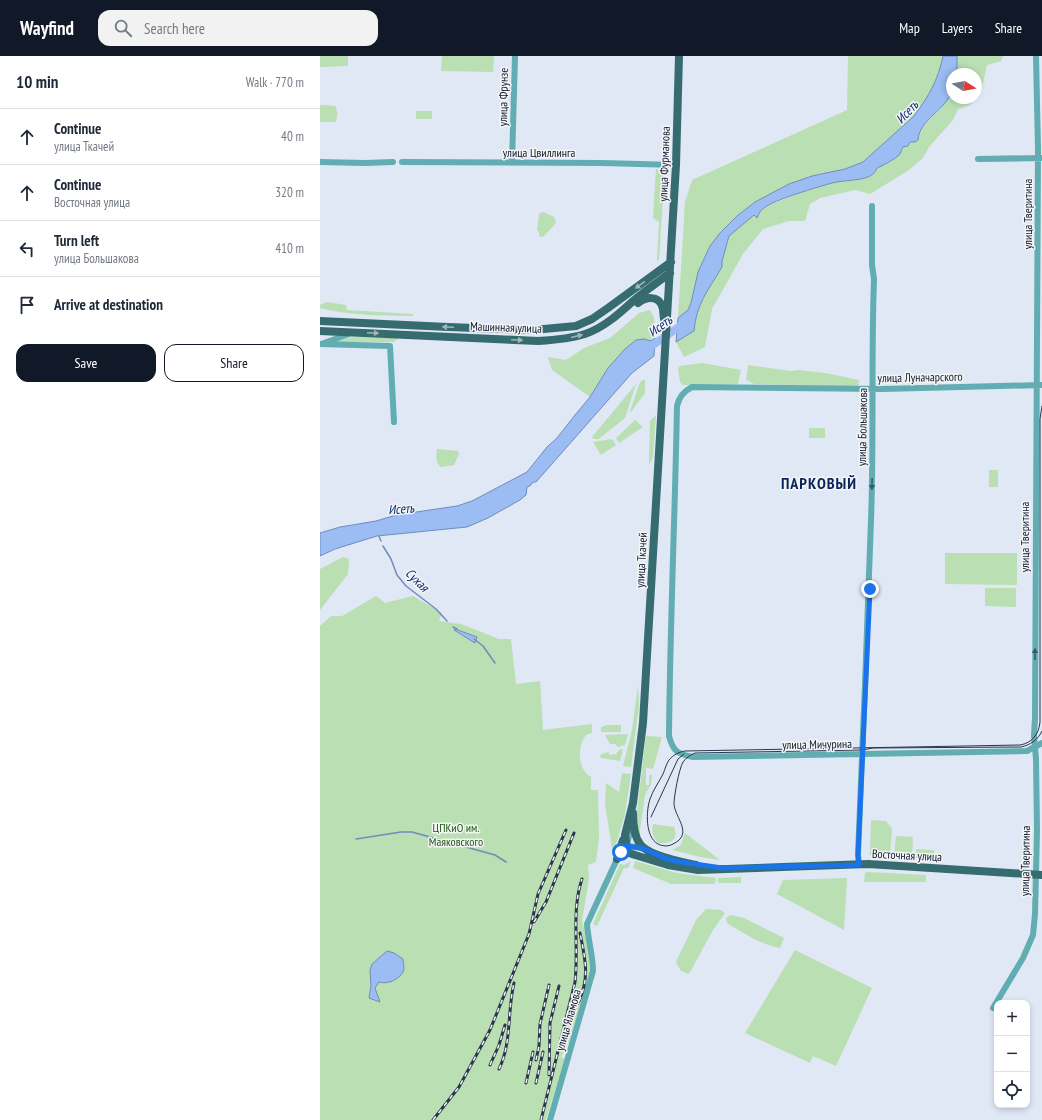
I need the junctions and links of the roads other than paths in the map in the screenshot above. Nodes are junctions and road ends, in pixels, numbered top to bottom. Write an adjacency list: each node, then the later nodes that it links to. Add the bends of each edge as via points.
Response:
1 (515, 56): 9 (street, улица Фрунзе)
2 (679, 56): 10 (main road, улица Фурманова)
3 (1036, 56): 4 (street, улица Тверитина)
4 (1040, 158): 5 (street); 13 (street, улица Тверитина)
5 (978, 159)
6 (320, 162): 7 (street)
7 (393, 162)
8 (402, 162): 9 (street, улица Цвиллинга)
9 (512, 163): 10 (street, улица Цвиллинга)
10 (676, 165): 12 (main road, улица Фурманова)
11 (872, 206): 22 (street, улица Большакова)
12 (671, 262): 14 (main road, улица Фурманова); 17 (main road, Машинная улица, one-way to 17, via 592,319 576,326 527,330)
13 (1040, 270): 21 (street, улица Тверитина)
14 (670, 273): 15 (main road); 16 (main road, Машинная улица)
15 (666, 309): 16 (main road, via 659,301 650,298); 30 (main road, улица Ткачей, via 667,332 643,723)
16 (625, 310): 19 (main road, Машинная улица, one-way to 16, via 562,340 586,334)
17 (320, 321)
18 (320, 331): 19 (main road, Машинная улица)
19 (353, 332): 20 (street)
20 (320, 344): 23 (street, via 390,346)
21 (1040, 385): 22 (street, улица Луначарского); 24 (street, улица Тверитина)
22 (874, 388): 27 (street, улица Луначарского, via 692,387 681,396 677,406 671,627 669,736); 29 (street, улица Большакова, one-way to 29, via 870,583)
23 (394, 422)
24 (1035, 619): 25 (street); 28 (street, улица Тверитина, one-way to 24, via 1034,736)
25 (1042, 619)
26 (1042, 743): 28 (street)
27 (672, 748): 29 (street, улица Мичурина, via 680,754 693,757)
28 (1039, 749): 29 (street, улица Мичурина); 39 (street, улица Тверитина)
29 (862, 754): 37 (street, улица Большакова)
30 (633, 803): 31 (main road); 32 (main road, улица Ткачей)
31 (633, 821): 33 (street); 34 (main road, via 640,844)
32 (625, 835): 33 (main road, улица Ткачей); 36 (main road)
33 (626, 846): 34 (street); 35 (main road, Восточная улица, via 630,853); 36 (street)
34 (647, 850): 38 (main road, Восточная улица, via 667,859)
35 (635, 855): 36 (main road, via 623,855); 38 (main road, Восточная улица, via 682,868)
36 (617, 859): 41 (street, улица Яламова, via 587,924 593,971)
37 (859, 865): 38 (main road, Восточная улица); 39 (main road, Восточная улица)
38 (722, 868)
39 (1039, 875): 40 (street, улица Тверитина, via 1032,935 1023,958)
40 (993, 1008)
41 (550, 1120)

